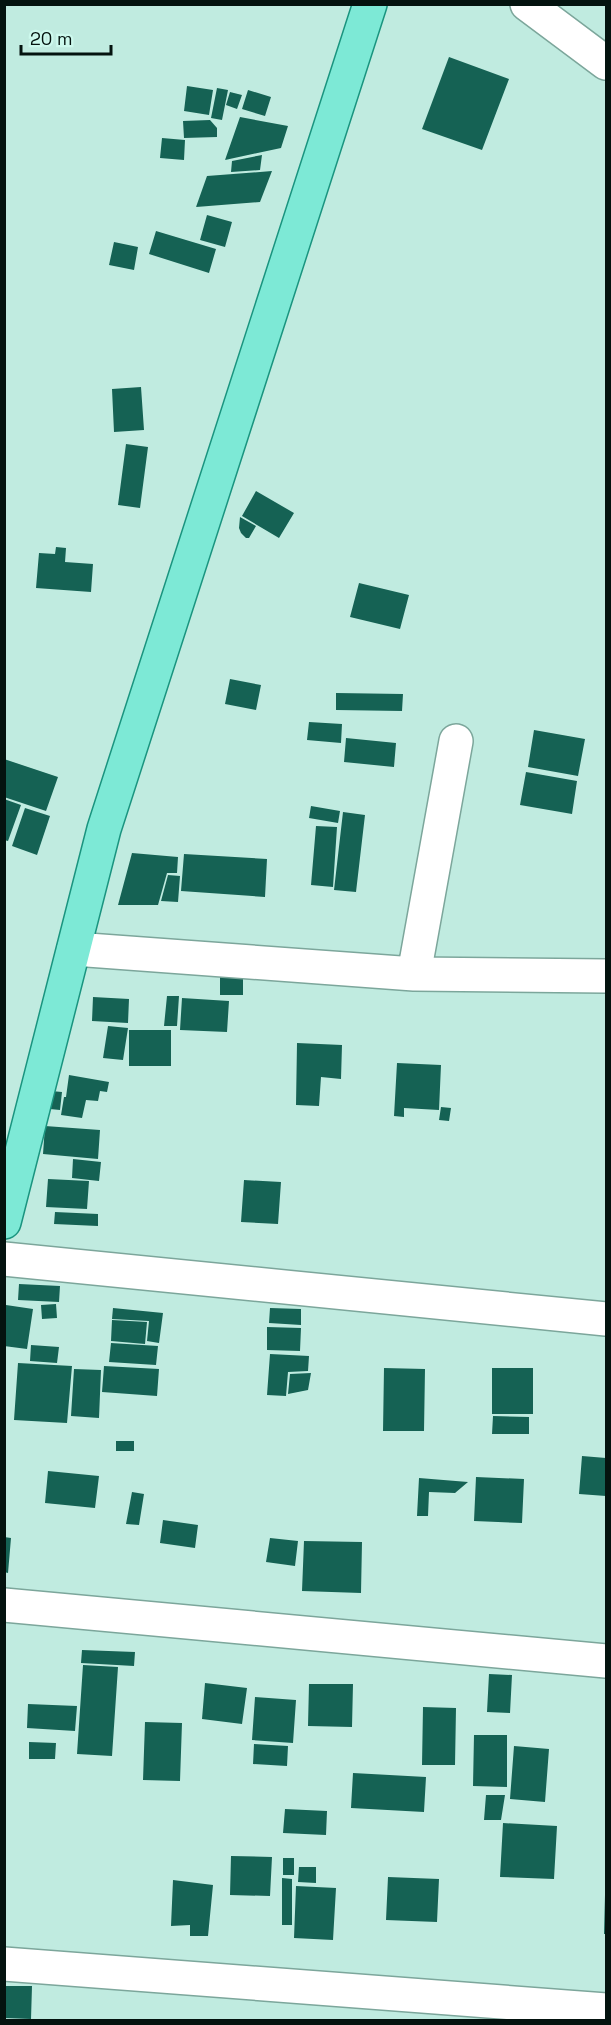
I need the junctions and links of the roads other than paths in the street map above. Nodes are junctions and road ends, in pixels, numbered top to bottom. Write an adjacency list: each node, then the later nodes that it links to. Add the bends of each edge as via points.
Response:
1 (370, 4): 5 (main road, via 104,829)
2 (527, 4): 3 (street)
3 (606, 63)
4 (456, 741): 6 (street)
5 (74, 949): 6 (street); 8 (main road)
6 (414, 974): 7 (street)
7 (606, 976)
8 (4, 1222)
9 (4, 1259): 10 (street)
10 (606, 1319)
11 (4, 1605): 12 (street)
12 (606, 1661)
13 (4, 1964): 14 (street)
14 (606, 2010)

